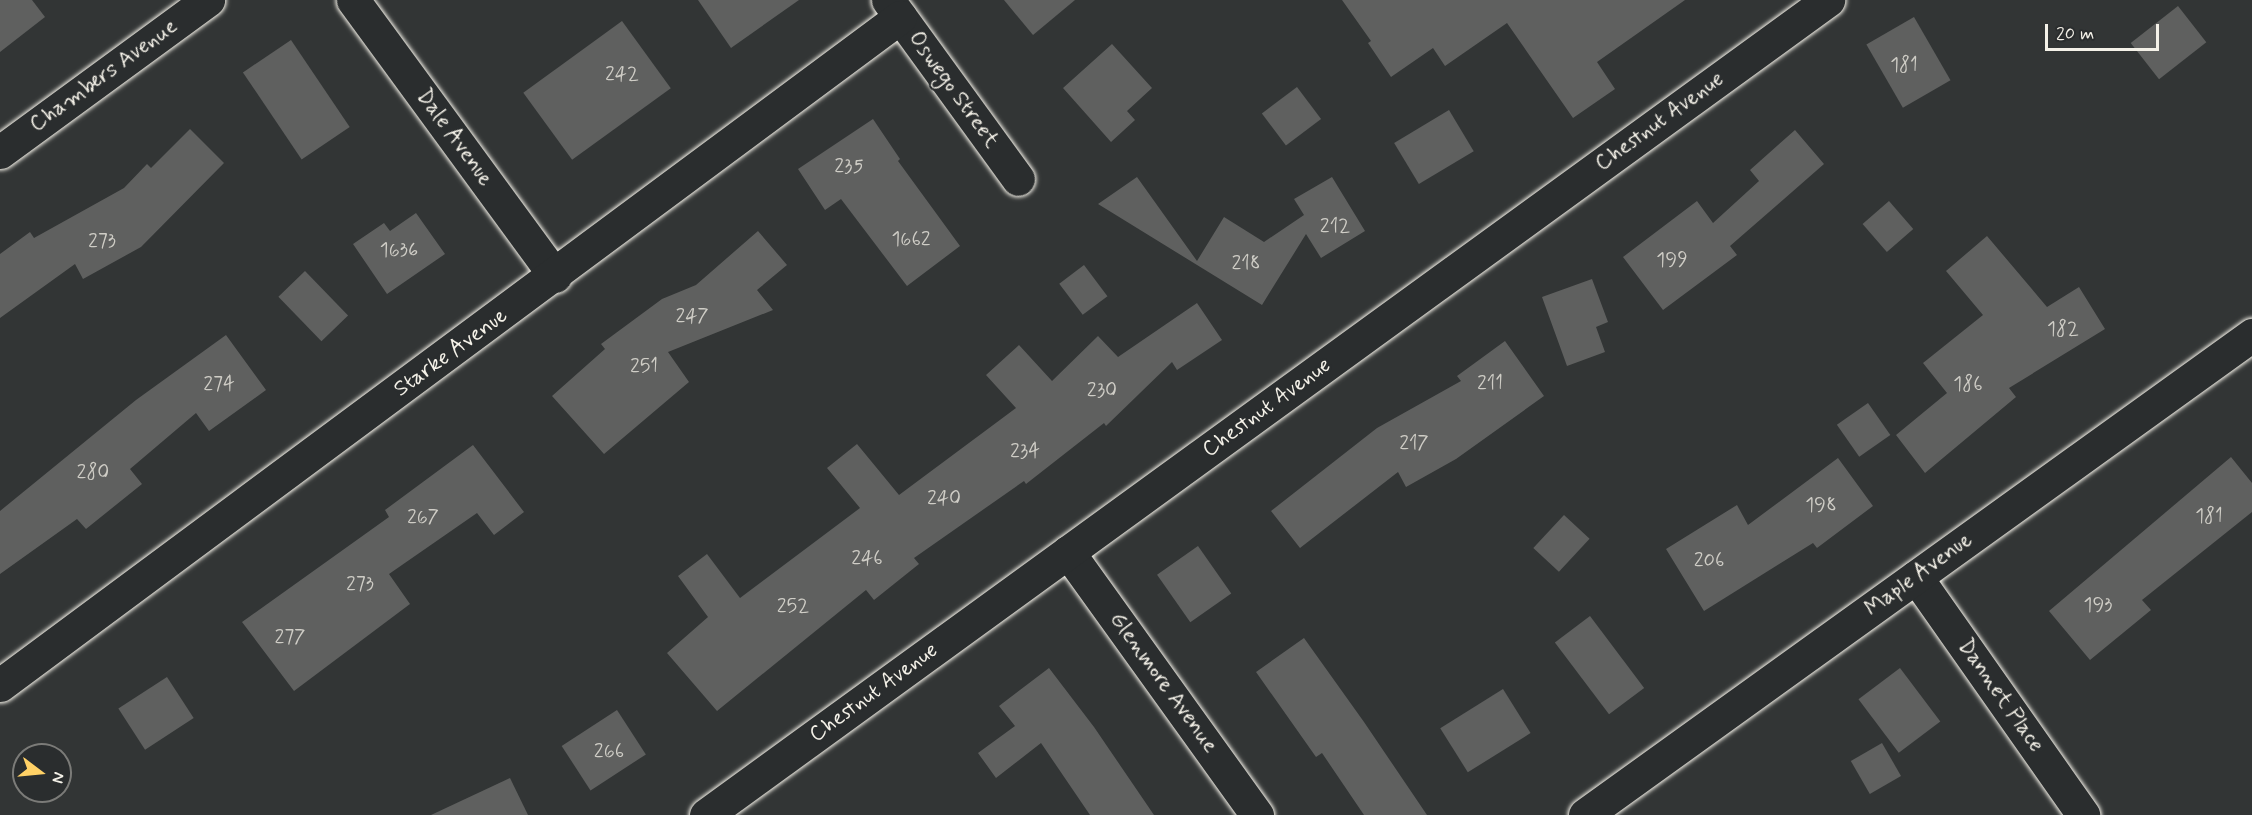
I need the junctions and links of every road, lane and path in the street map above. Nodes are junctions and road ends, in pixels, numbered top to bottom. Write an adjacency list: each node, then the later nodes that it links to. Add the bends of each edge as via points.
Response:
1 (208, 0): 5 (street, Chambers Avenue)
2 (353, 0): 7 (street, Dale Avenue)
3 (1828, 0): 9 (street, Chestnut Avenue)
4 (894, 9): 6 (street, Oswego Street); 7 (street, Starke Avenue)
5 (0, 152)
6 (1017, 179)
7 (555, 276): 11 (street, Starke Avenue)
8 (2252, 335): 10 (street, Maple Avenue)
9 (1068, 552): 12 (street, Chestnut Avenue); 13 (street, Glenmore Avenue)
10 (1916, 577): 14 (street, Maple Avenue); 15 (street, Dannet Place)
11 (0, 685)
12 (706, 815)
13 (1257, 815)
14 (1585, 815)
15 (2083, 815)

